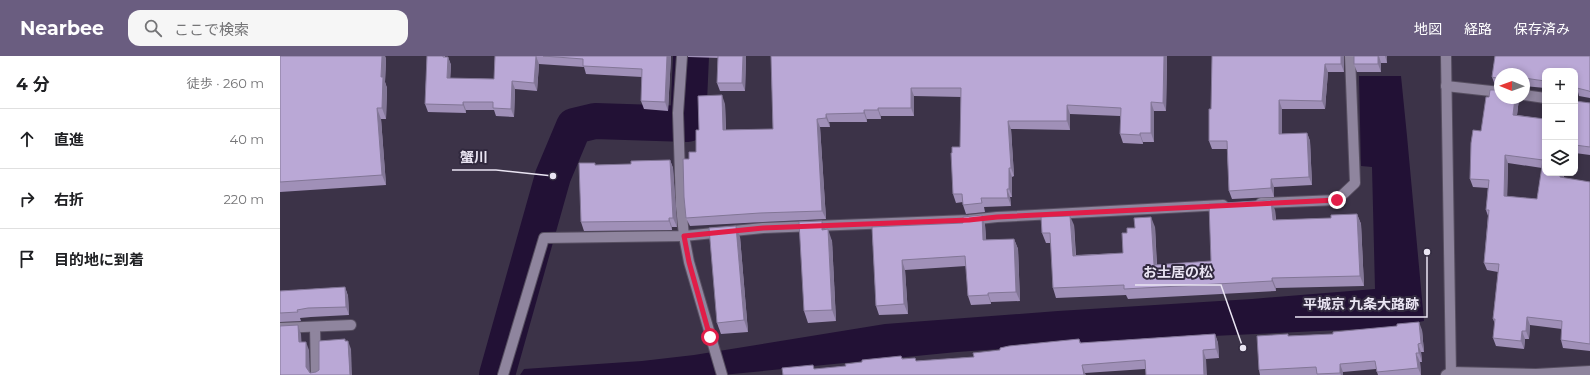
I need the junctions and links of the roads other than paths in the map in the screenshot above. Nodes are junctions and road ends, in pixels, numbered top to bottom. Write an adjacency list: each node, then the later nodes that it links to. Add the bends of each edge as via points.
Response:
1 (682, 56): 10 (street, via 678,113)
2 (1350, 56): 8 (street, via 1355,183 1337,200)
3 (1446, 56): 4 (street)
4 (1446, 86): 5 (street); 15 (street)
5 (1494, 91)
6 (1530, 96): 7 (street)
7 (1542, 98)
8 (1250, 204)
9 (1234, 205): 10 (street, via 969,220 763,228)
10 (684, 236): 17 (street, via 544,238); 18 (street, via 689,262)
11 (351, 325): 12 (street)
12 (315, 327): 13 (street); 16 (street)
13 (280, 328)
14 (1590, 371): 15 (street)
15 (1449, 374)
16 (316, 375)
17 (503, 375)
18 (722, 375)

